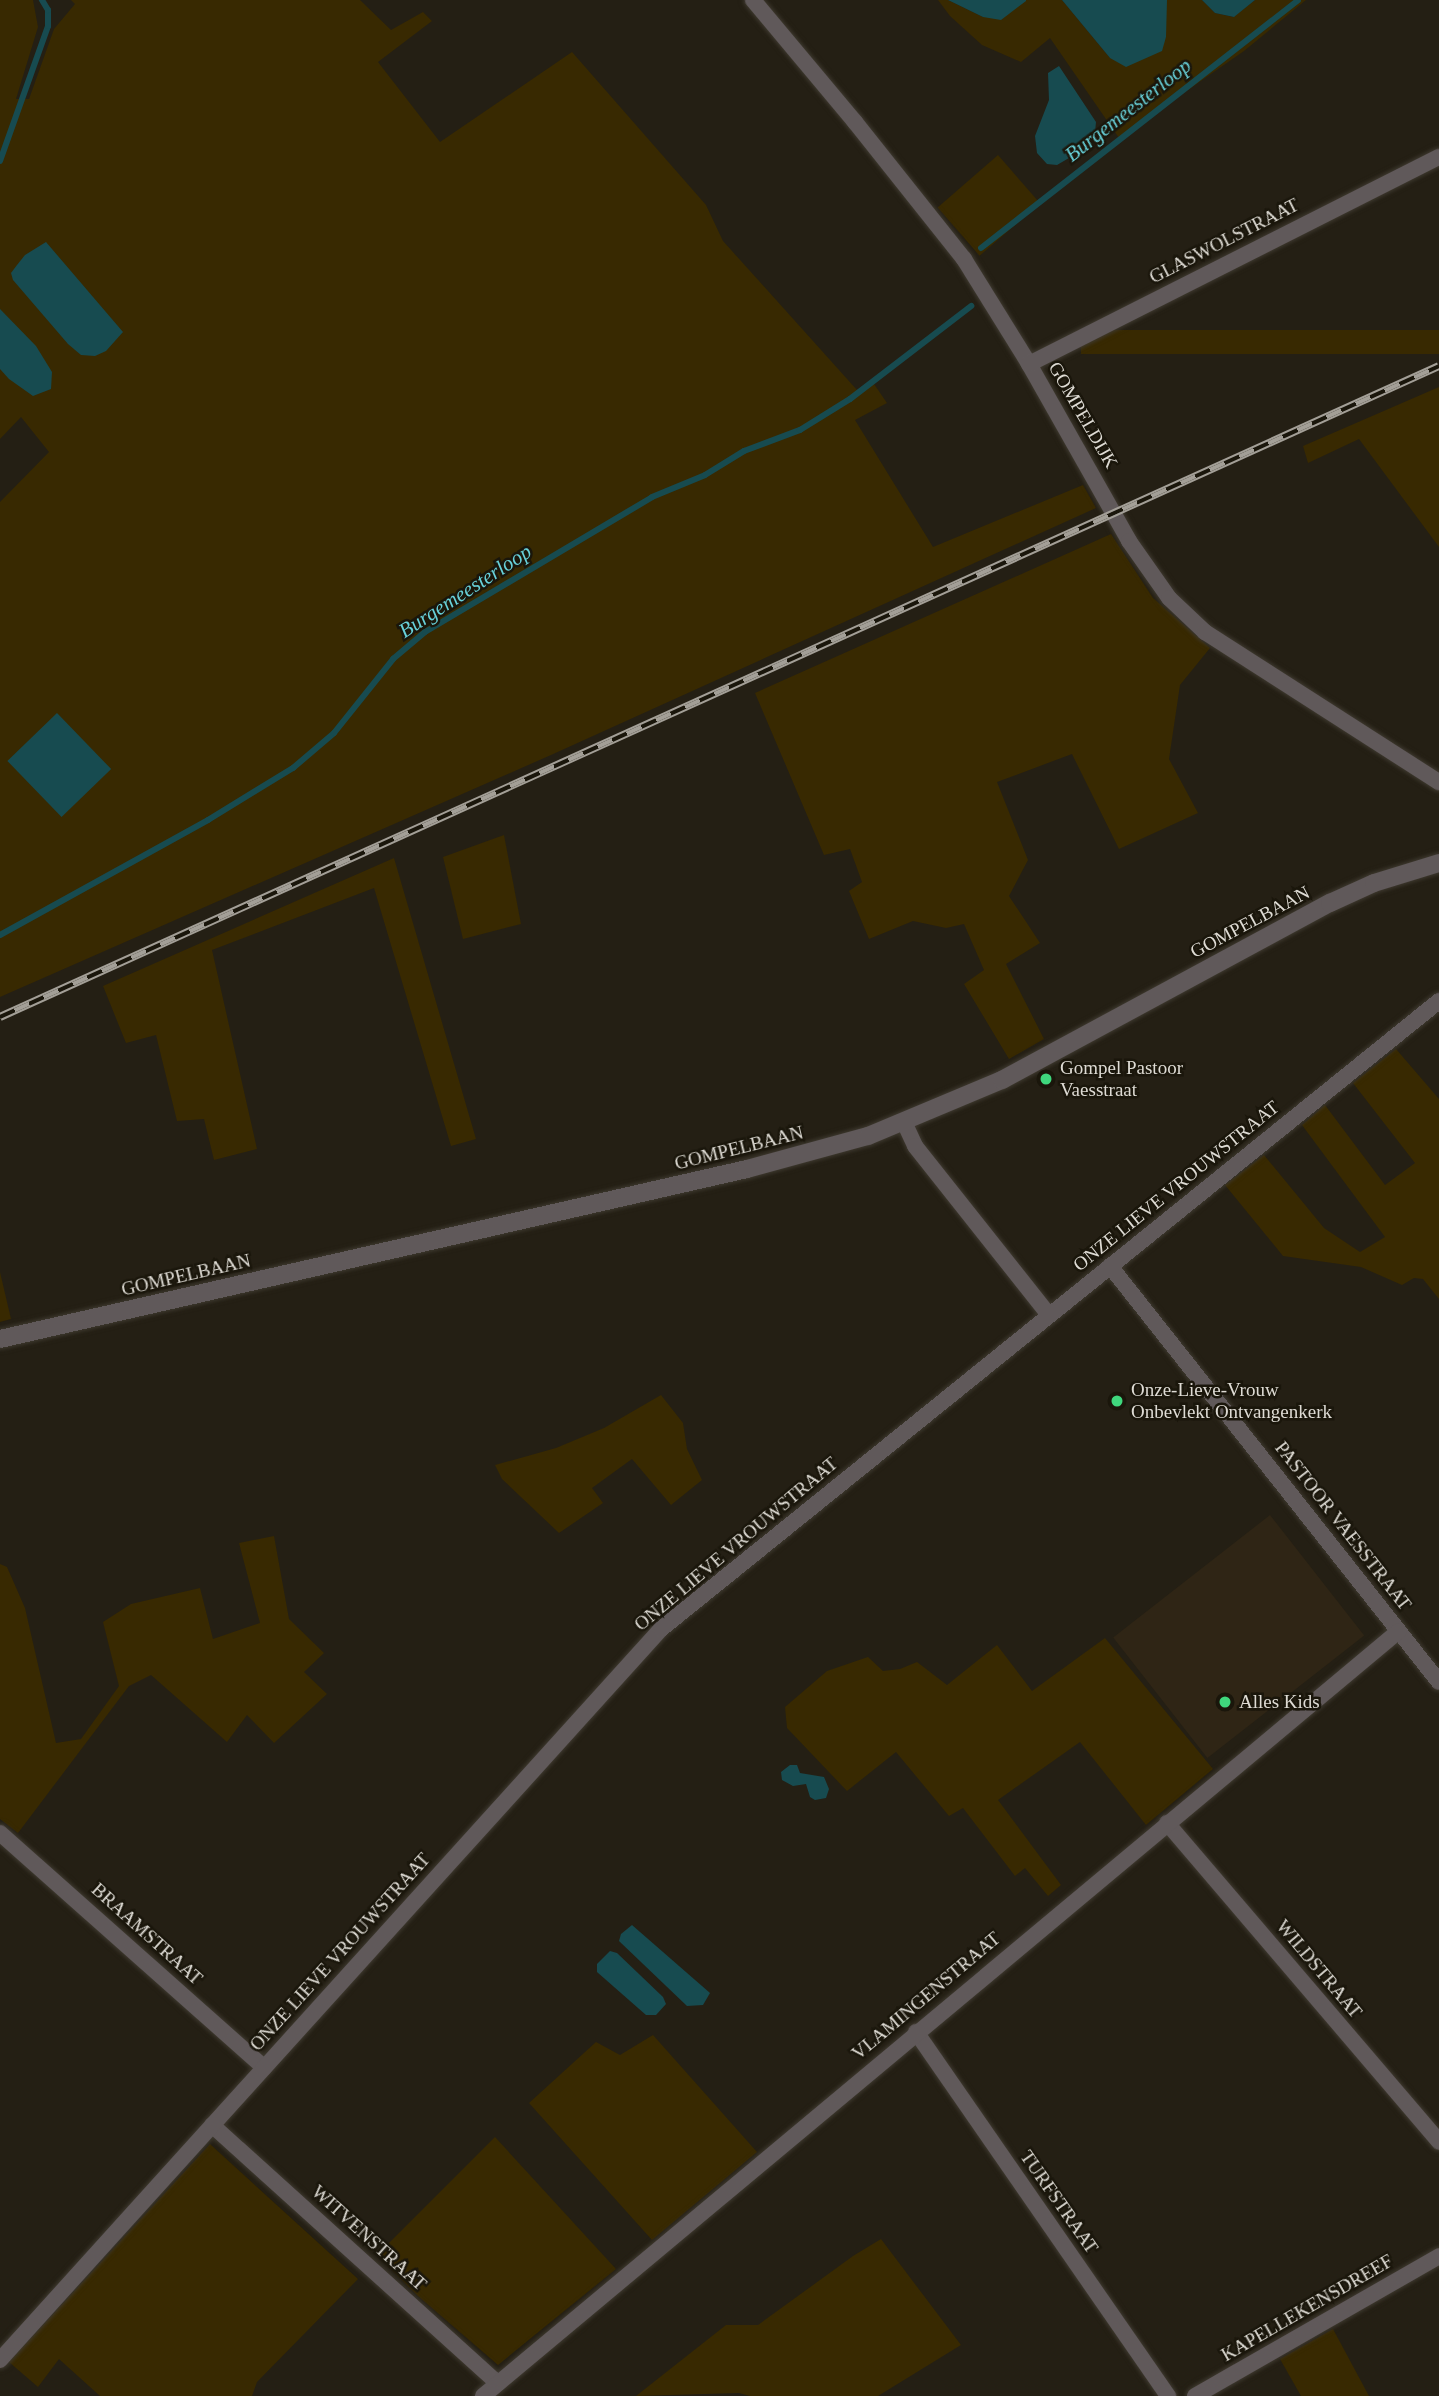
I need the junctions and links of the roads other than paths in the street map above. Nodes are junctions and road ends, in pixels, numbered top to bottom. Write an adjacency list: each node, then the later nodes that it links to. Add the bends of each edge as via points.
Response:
1 (752, 0): 3 (street, GOMPELDIJK, via 964,259)
2 (1439, 157): 3 (street, GLASWOLSTRAAT)
3 (1028, 363): 4 (street, GOMPELDIJK, via 1129,541 1169,598 1205,632)
4 (1439, 782)
5 (1439, 863): 7 (street, GOMPELBAAN, via 1374,883 1330,903 1002,1080)
6 (1439, 1001): 8 (street, ONZE LIEVE VROUWSTRAAT)
7 (904, 1122): 9 (street, via 915,1146); 10 (street, GOMPELBAAN, via 747,1169)
8 (1110, 1266): 9 (street, ONZE LIEVE VROUWSTRAAT); 11 (street, PASTOOR VAESSTRAAT)
9 (1049, 1315): 16 (street, ONZE LIEVE VROUWSTRAAT, via 661,1629)
10 (0, 1339)
11 (1399, 1631): 12 (street, PASTOOR VAESSTRAAT); 13 (street, VLAMINGENSTRAAT)
12 (1439, 1682)
13 (1167, 1823): 15 (street, VLAMINGENSTRAAT); 18 (street, WILDSTRAAT)
14 (0, 1833): 16 (street, BRAAMSTRAAT)
15 (916, 2032): 21 (street, VLAMINGENSTRAAT); 23 (street, TURFSTRAAT)
16 (264, 2067): 17 (street, ONZE LIEVE VROUWSTRAAT)
17 (212, 2124): 20 (street, ONZE LIEVE VROUWSTRAAT); 21 (street, WITVENSTRAAT)
18 (1439, 2142)
19 (1439, 2256): 24 (street, KAPELLEKENSDREEF)
20 (0, 2360)
21 (498, 2383): 22 (street, VLAMINGENSTRAAT)
22 (483, 2396)
23 (1168, 2396)
24 (1195, 2396)

